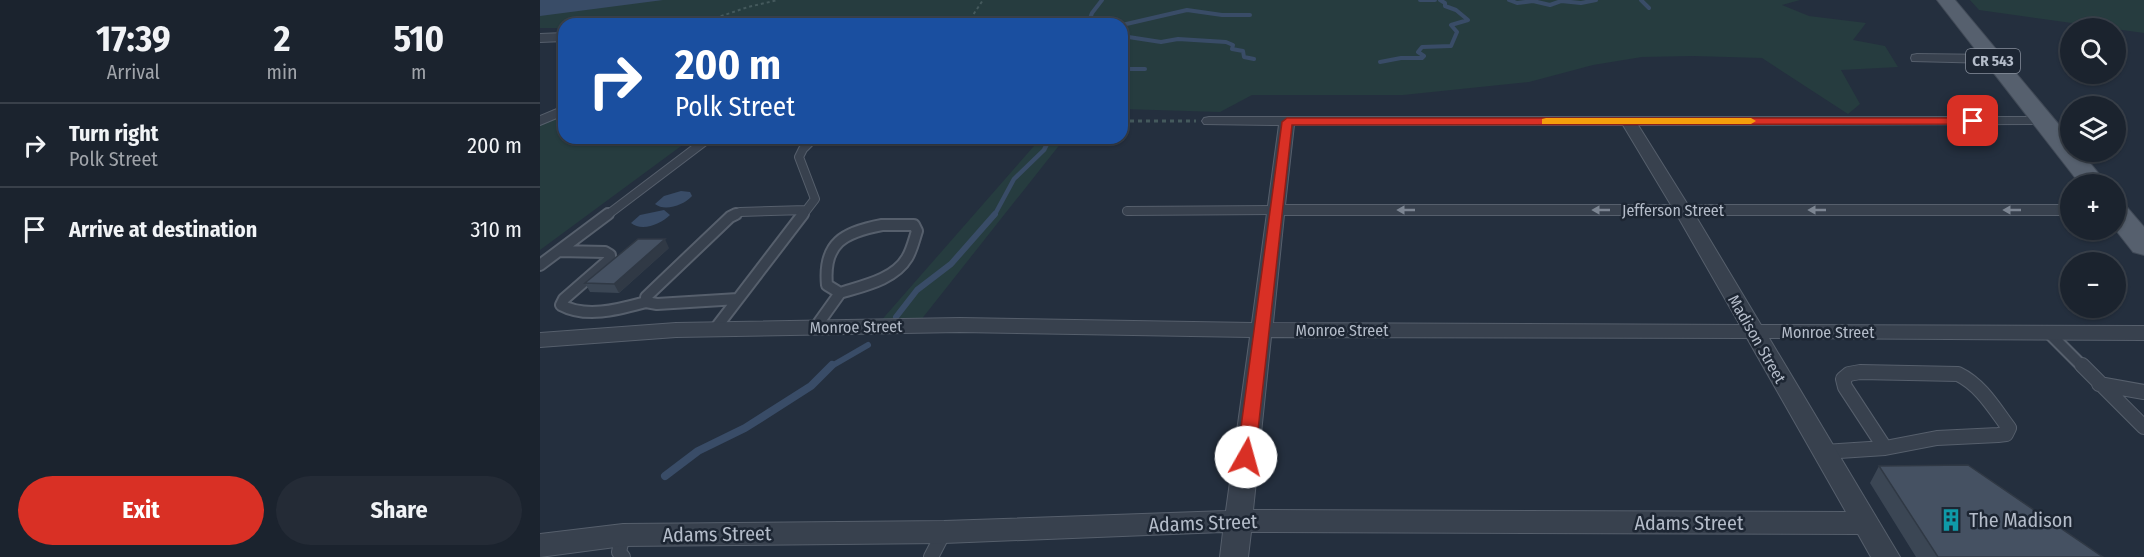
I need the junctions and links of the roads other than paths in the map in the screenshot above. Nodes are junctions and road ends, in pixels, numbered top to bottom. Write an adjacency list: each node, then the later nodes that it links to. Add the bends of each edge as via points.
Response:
1 (1946, 0): 5 (main road, CR 543)
2 (558, 37): 3 (street)
3 (540, 38)
4 (1917, 58): 5 (street)
5 (1992, 59): 11 (main road, CR 543)
6 (540, 108): 7 (street)
7 (558, 108)
8 (558, 111): 9 (street)
9 (540, 121)
10 (1628, 121): 11 (street); 13 (street); 19 (street, Madison Street)
11 (2043, 121): 16 (main road, CR 543)
12 (1209, 122): 13 (street)
13 (1287, 122): 18 (street)
14 (701, 144): 24 (lane)
15 (808, 144): 17 (lane, via 797,160 814,192 815,199)
16 (2086, 174)
17 (806, 210): 27 (lane); 28 (lane, via 741,212 730,217 646,297)
18 (1275, 210): 19 (street, Jefferson Street, one-way to 18); 21 (lane); 31 (street)
19 (1683, 210): 20 (street, Jefferson Street, one-way to 19); 32 (street, Madison Street)
20 (2060, 210)
21 (1127, 211)
22 (2126, 224): 23 (main road)
23 (2144, 246)
24 (559, 251): 25 (lane); 28 (lane, via 610,255 564,299 561,305 566,309 619,309)
25 (540, 265)
26 (840, 293): 26 (lane, via 882,279 898,269 907,258 917,231 914,225 858,230 841,237 823,269 827,285); 29 (lane)
27 (738, 299): 28 (lane); 30 (lane)
28 (646, 302)
29 (815, 328): 30 (street, Monroe Street); 31 (street, Monroe Street, via 960,325)
30 (715, 329): 35 (street, Monroe Street)
31 (1261, 330): 32 (street, Monroe Street); 41 (street)
32 (1752, 331): 33 (street, Monroe Street); 40 (street, Madison Street)
33 (2048, 332): 34 (street, Monroe Street); 36 (lane)
34 (2144, 333)
35 (540, 340)
36 (2099, 384): 37 (lane); 38 (lane)
37 (2144, 392)
38 (2144, 427)
39 (1886, 448): 39 (lane, via 1845,387 1843,379 1849,374 1958,374 1978,388 2009,428 2006,434 1996,436 1923,440); 40 (lane)
40 (1824, 452): 42 (street, Madison Street)
41 (1239, 521): 42 (street, Adams Street); 43 (street, Adams Street); 47 (street)
42 (1866, 523): 48 (street, Madison Street)
43 (944, 532): 45 (street, Adams Street); 46 (lane)
44 (540, 546): 45 (street, Adams Street)
45 (623, 546)
46 (931, 557)
47 (1234, 557)
48 (1886, 557)

